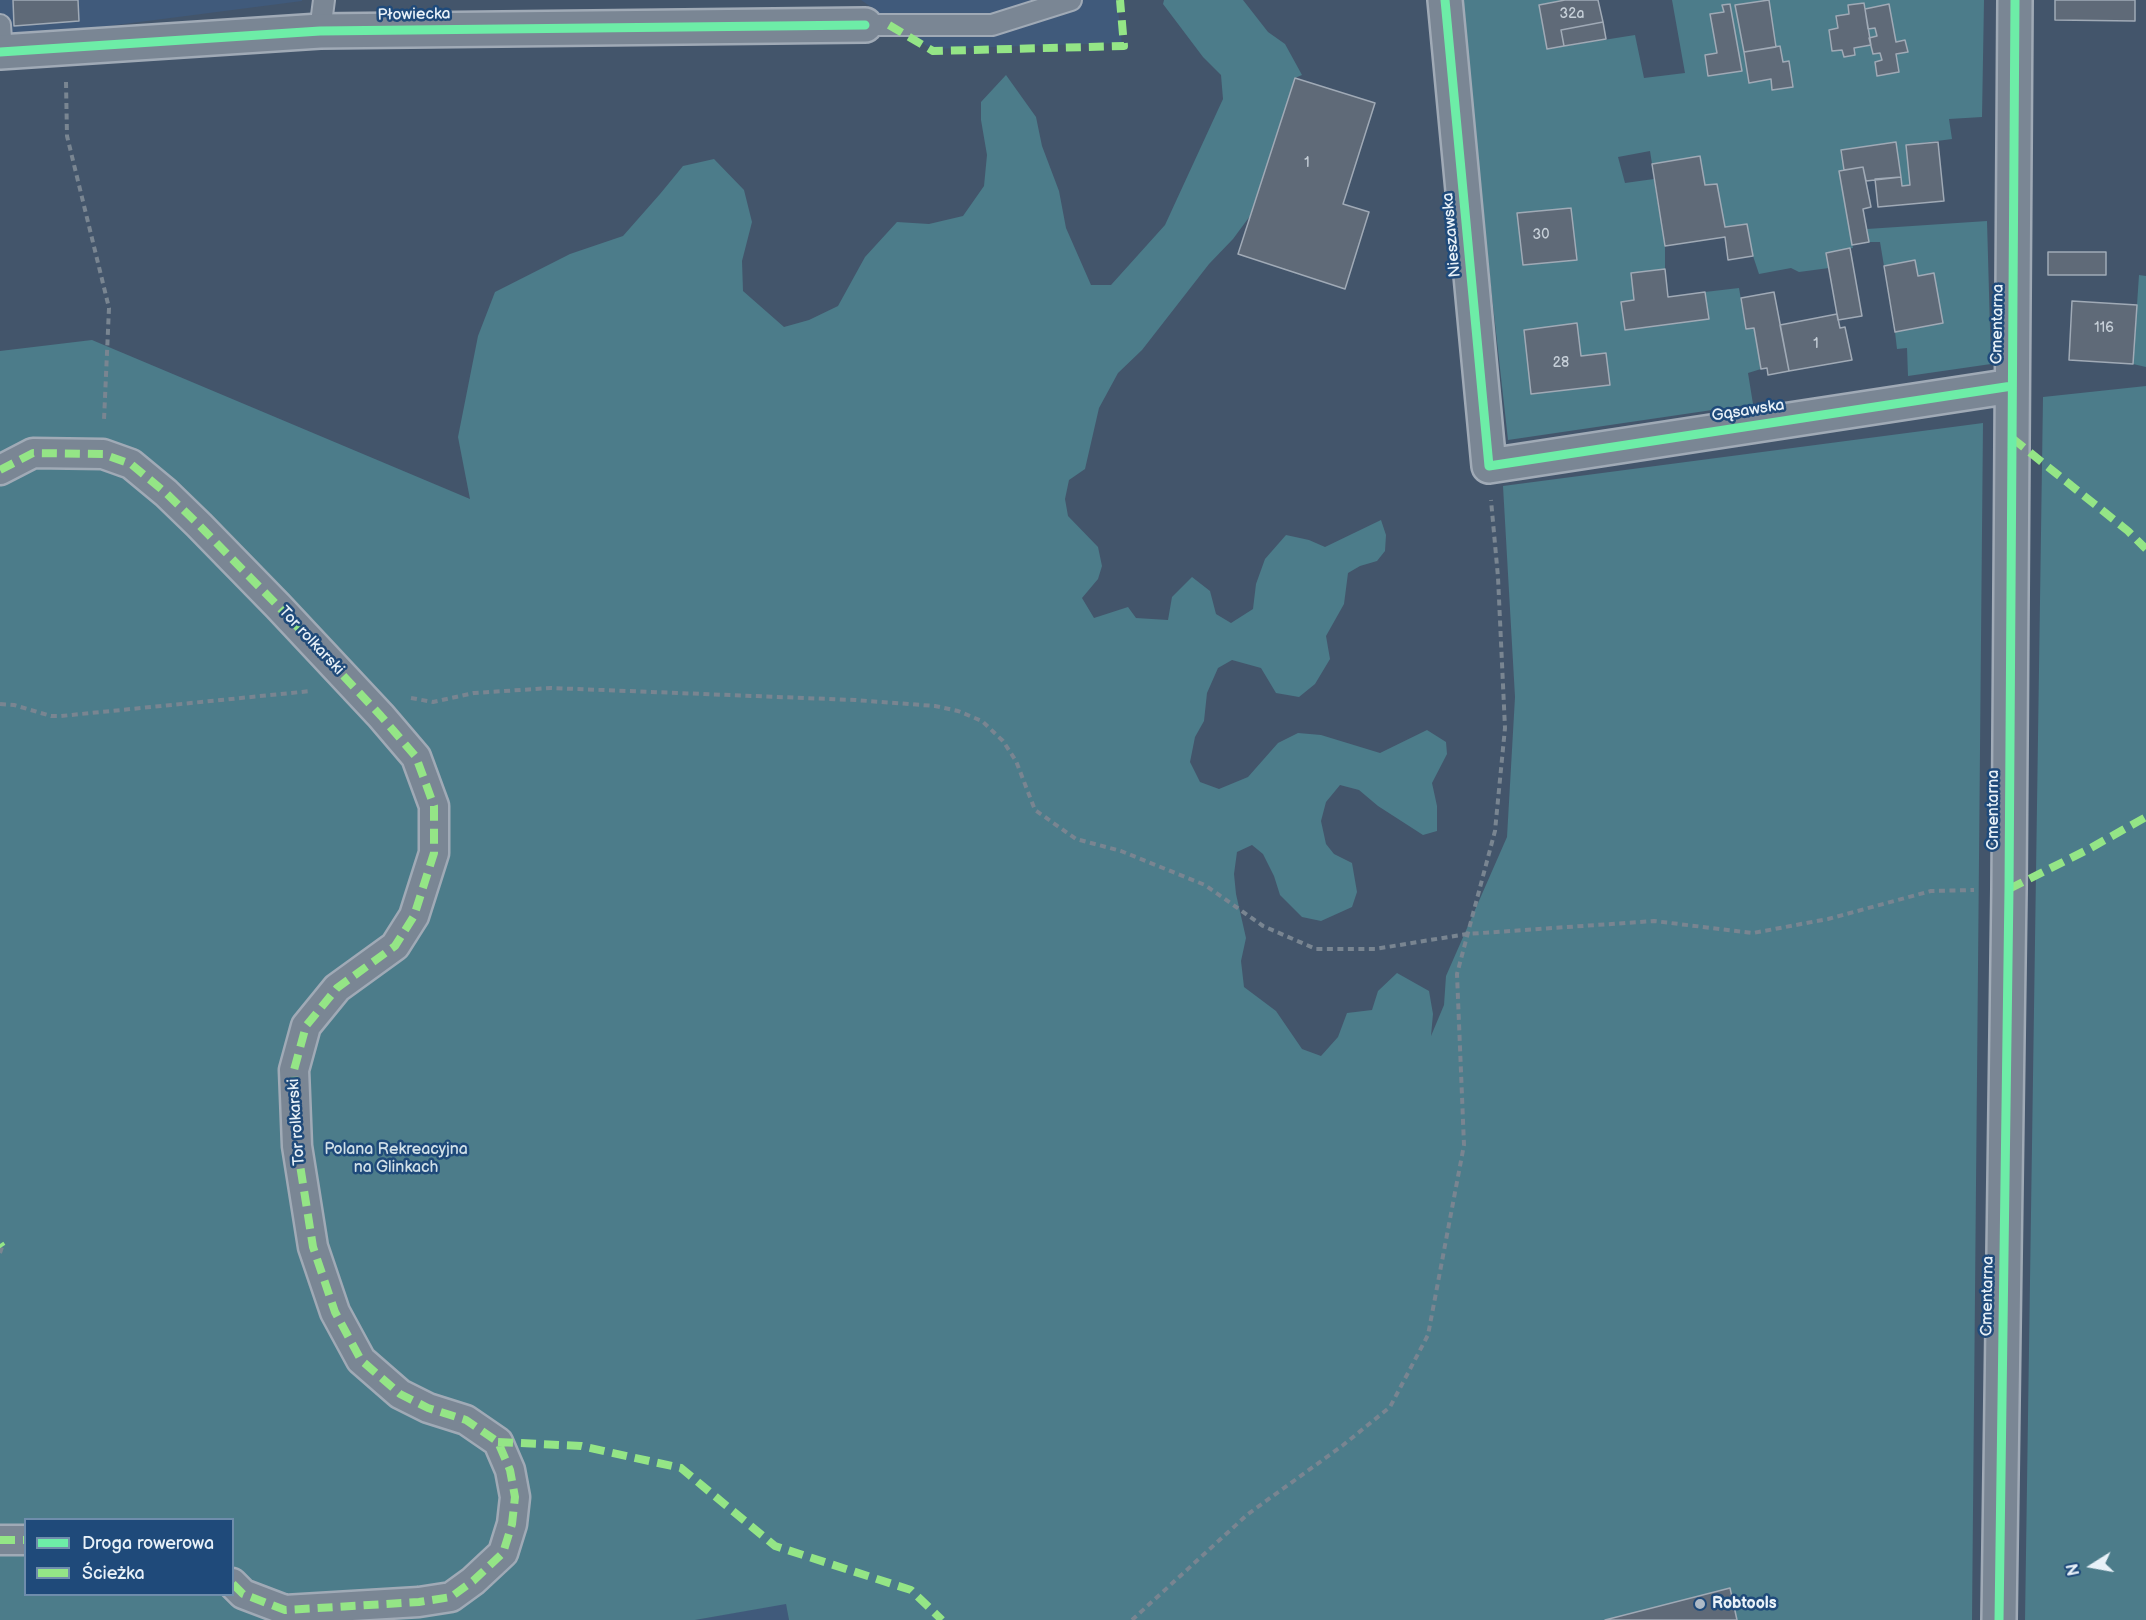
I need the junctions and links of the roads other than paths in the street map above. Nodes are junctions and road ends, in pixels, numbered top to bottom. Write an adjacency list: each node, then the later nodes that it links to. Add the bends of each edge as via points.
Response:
1 (1071, 0): 5 (lane, via 992,25)
2 (1445, 0): 8 (street, Nieszawska)
3 (2015, 0): 7 (street, Cmentarna)
4 (322, 16): 5 (street, Płowiecka); 6 (street, Płowiecka, via 65,48)
5 (880, 25)
6 (1, 43)
7 (2012, 386): 8 (street, Gąsawska); 13 (street, Cmentarna)
8 (1489, 466)
9 (0, 470): 12 (street, Tor rolkarski, via 33,453 103,454 131,464 166,493 354,687 416,757 434,806 434,853 414,916 395,946 337,988 306,1026 294,1071 297,1146 313,1247 335,1312 361,1360 400,1394 466,1420 498,1442 510,1470 515,1497 512,1524 503,1553 451,1597 285,1610 243,1594)
10 (0, 1540): 11 (street)
11 (24, 1540)
12 (234, 1585)
13 (1999, 1620)

